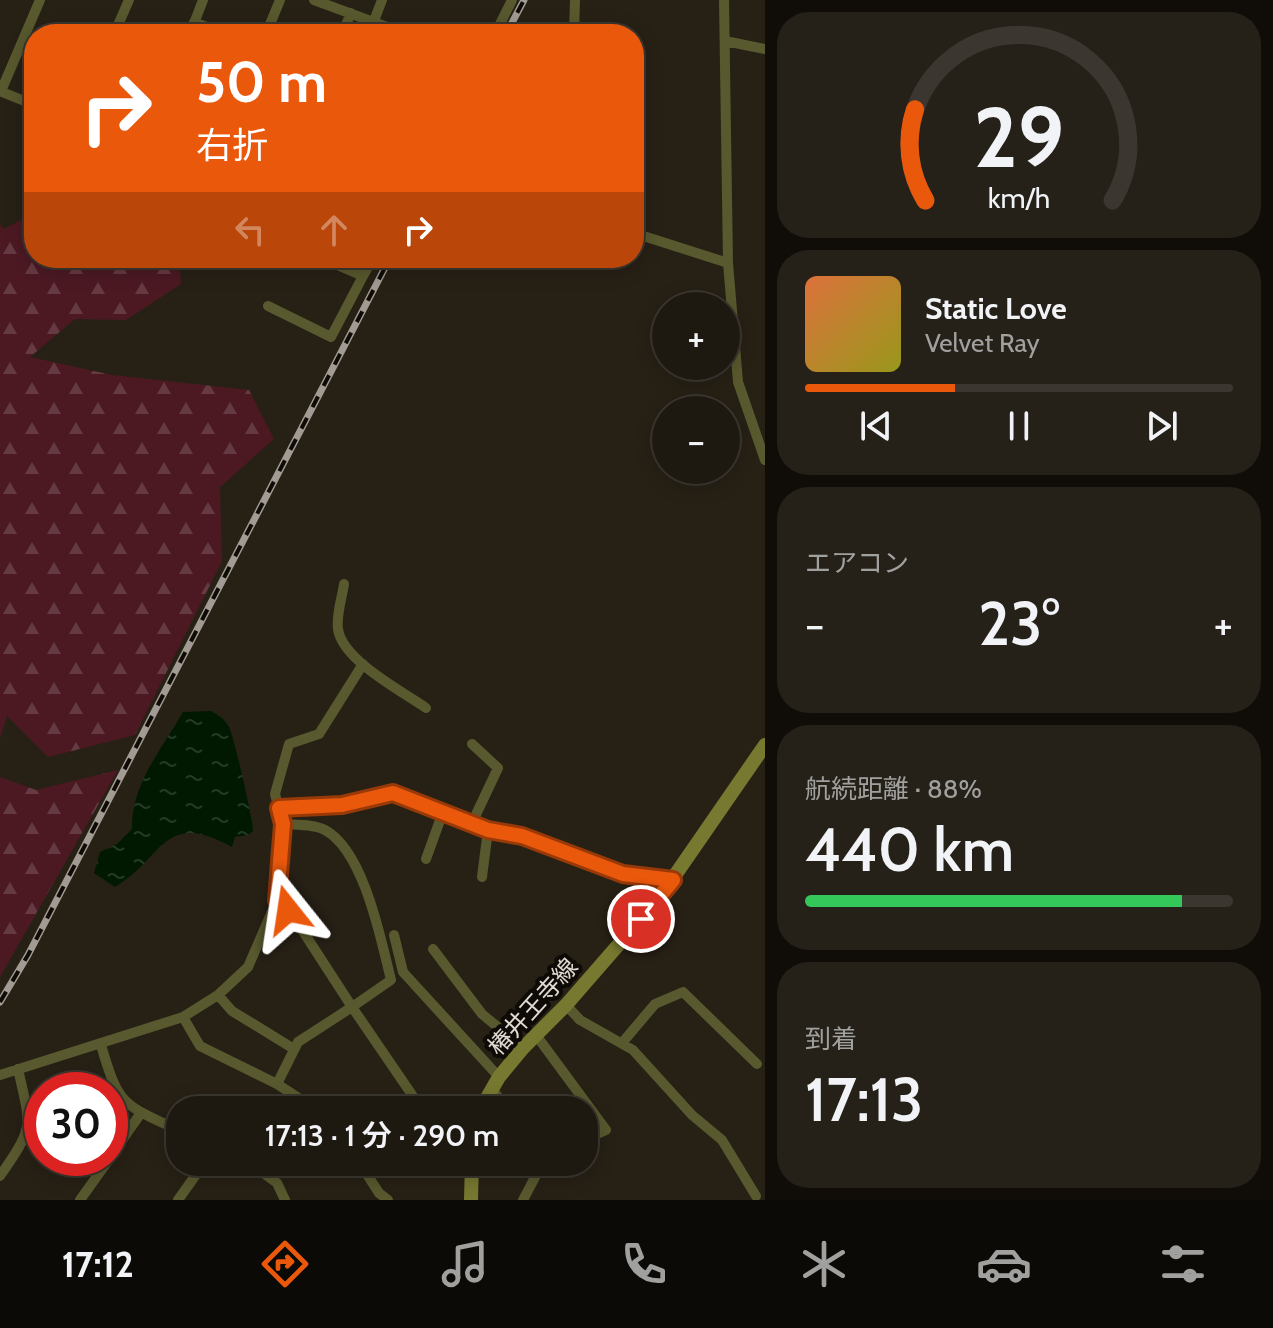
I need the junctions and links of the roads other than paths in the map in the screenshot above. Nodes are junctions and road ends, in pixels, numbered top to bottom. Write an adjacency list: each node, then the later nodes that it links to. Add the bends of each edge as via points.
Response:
1 (40, 0): 13 (street)
2 (129, 0): 14 (street)
3 (203, 0): 12 (street)
4 (280, 0): 16 (street)
5 (316, 0): 10 (street)
6 (382, 0): 11 (street)
7 (512, 0): 19 (street)
8 (575, 0): 20 (street)
9 (724, 0): 22 (street)
10 (351, 13): 11 (street); 17 (street)
11 (374, 21): 18 (street)
12 (194, 22): 15 (street)
13 (29, 24)
14 (118, 24)
15 (199, 24)
16 (270, 24)
17 (346, 24)
18 (381, 24)
19 (500, 24)
20 (574, 24)
21 (24, 36): 24 (street)
22 (725, 41): 23 (street); 27 (street)
23 (765, 49)
24 (0, 91): 25 (street)
25 (24, 101)
26 (644, 236): 27 (street)
27 (728, 263): 32 (street, via 738,382)
28 (344, 268): 30 (street)
29 (367, 268): 30 (street)
30 (363, 276): 31 (street, via 331,337)
31 (268, 306)
32 (765, 460)
33 (344, 584): 34 (street, via 338,629 346,649)
34 (363, 664): 35 (street); 38 (street, via 319,734 289,744 275,794)
35 (426, 708)
36 (472, 744): 40 (street, via 498,768)
37 (765, 745): 45 (main road, 椿井王寺線)
38 (279, 808): 39 (street, via 342,805 393,793); 41 (street)
39 (443, 812): 40 (street); 43 (street)
40 (472, 823): 42 (street)
41 (283, 824): 46 (street); 51 (street, via 329,832 355,865 372,904 391,980)
42 (488, 830): 44 (street); 45 (street, via 522,836 623,874)
43 (426, 859)
44 (482, 877)
45 (673, 880): 50 (main road, 椿井王寺線)
46 (277, 900): 49 (street, via 248,967); 51 (street)
47 (394, 935): 61 (street, via 403,972)
48 (433, 949): 56 (street, via 482,1014)
49 (218, 995): 52 (street); 57 (street, via 232,1011)
50 (566, 1005): 53 (main road, 椿井王寺線); 54 (street, via 580,1020)
51 (352, 1007): 57 (street); 64 (street)
52 (183, 1017): 55 (street); 62 (street, via 200,1046)
53 (536, 1035): 56 (main road, 椿井王寺線); 67 (street)
54 (622, 1043): 58 (street, via 655,1004 683,992); 80 (street, via 722,1140)
55 (101, 1045): 59 (street); 68 (street, via 119,1097)
56 (523, 1048): 61 (main road, 椿井王寺線)
57 (294, 1049): 62 (street)
58 (757, 1064)
59 (18, 1069): 60 (street); 73 (street, via 30,1123 27,1137)
60 (0, 1075)
61 (496, 1083): 65 (main road, 椿井王寺線); 66 (street)
62 (277, 1084): 63 (street)
63 (295, 1096)
64 (413, 1096)
65 (488, 1096)
66 (502, 1096)
67 (581, 1096)
68 (141, 1113): 70 (street); 71 (street)
69 (598, 1119): 72 (street, via 606,1130)
70 (166, 1125)
71 (128, 1132)
72 (598, 1134)
73 (0, 1176)
74 (97, 1176): 81 (street)
75 (195, 1176): 82 (street)
76 (267, 1176): 83 (street)
77 (368, 1176): 84 (street)
78 (472, 1176): 85 (main road)
79 (536, 1176): 86 (street)
80 (755, 1199)
81 (80, 1200)
82 (178, 1200)
83 (285, 1200)
84 (388, 1200)
85 (472, 1200)
86 (523, 1200)

